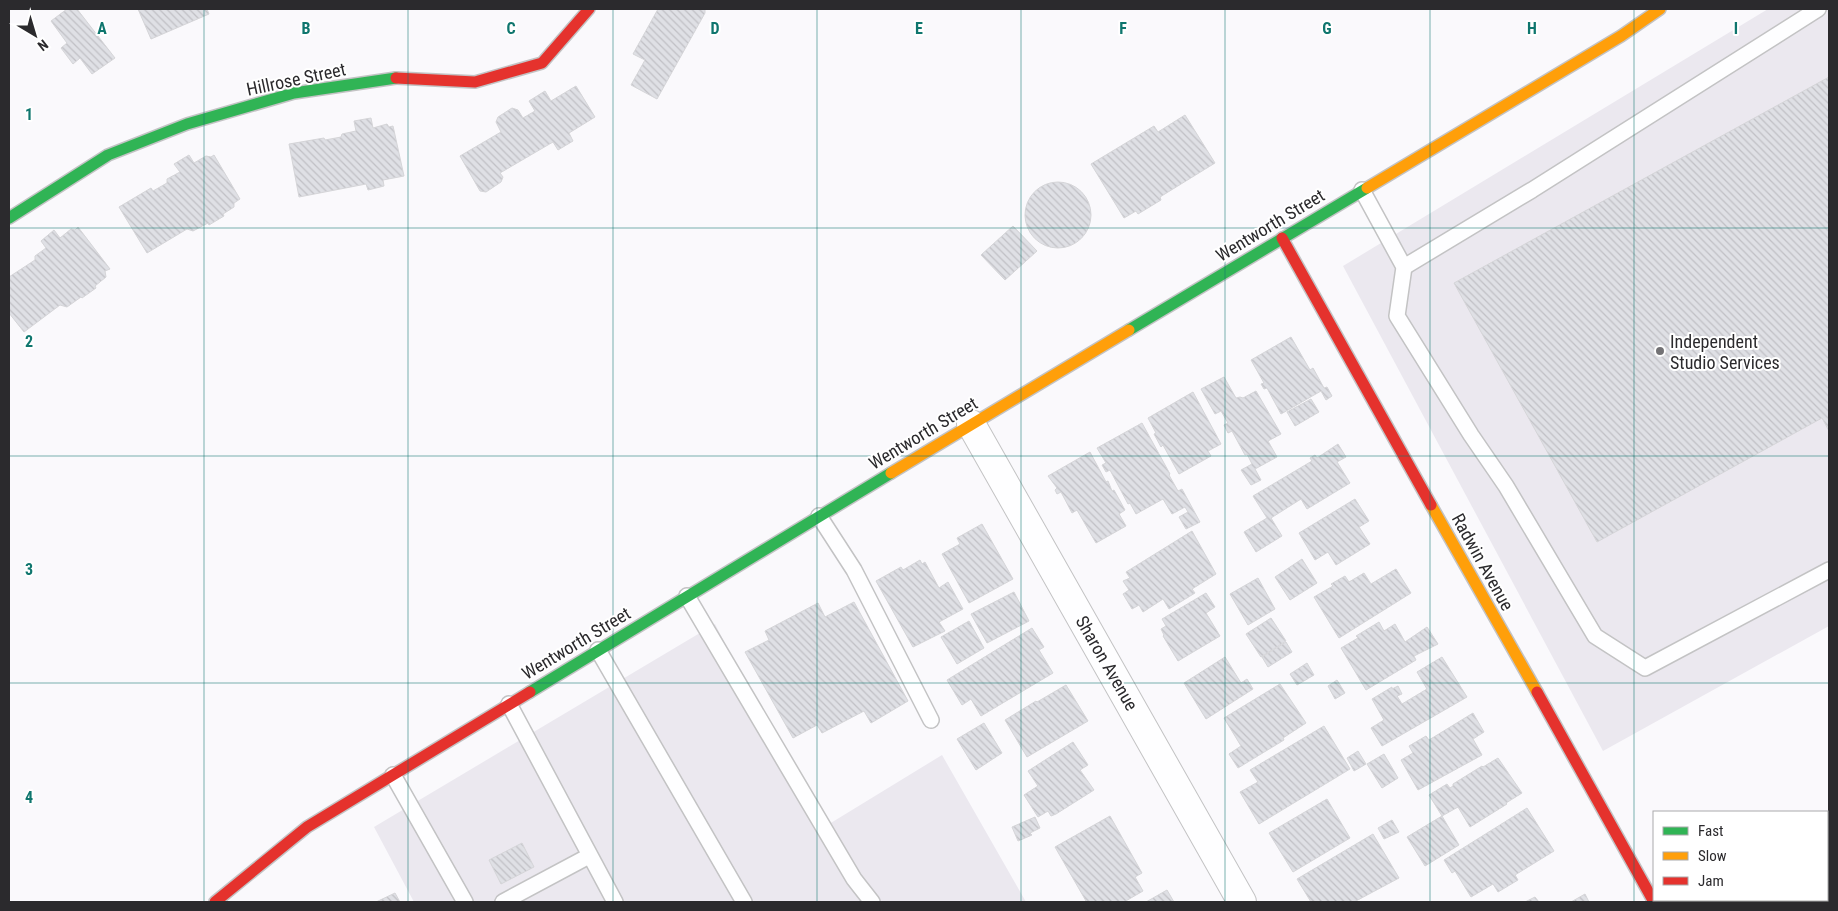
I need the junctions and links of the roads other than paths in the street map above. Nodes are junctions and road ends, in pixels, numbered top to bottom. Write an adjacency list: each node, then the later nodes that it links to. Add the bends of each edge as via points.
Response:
1 (589, 9): 5 (main road, Hillrose Street, via 542,63 475,82 394,78 294,93 188,124 108,155)
2 (1660, 9): 4 (main road, Wentworth Street, via 1621,36)
3 (1818, 9): 7 (lane)
4 (1362, 190): 6 (main road, Wentworth Street); 7 (lane)
5 (9, 218)
6 (1282, 238): 8 (main road, Wentworth Street); 17 (main road, Radwin Avenue)
7 (1404, 267): 10 (lane, via 1397,316 1506,486 1594,636 1645,668)
8 (971, 424): 9 (main road, Wentworth Street); 24 (street, Sharon Avenue)
9 (819, 516): 11 (main road, Wentworth Street); 14 (lane, via 854,570)
10 (1829, 570)
11 (687, 596): 12 (main road, Wentworth Street); 23 (lane, via 854,879)
12 (598, 650): 13 (main road, Wentworth Street); 22 (lane)
13 (509, 704): 15 (main road, Wentworth Street); 16 (lane)
14 (931, 720)
15 (393, 775): 18 (main road, Wentworth Street, via 307,827); 19 (lane)
16 (589, 856): 20 (lane); 21 (lane)
17 (1653, 900)
18 (215, 902)
19 (466, 902)
20 (503, 902)
21 (615, 902)
22 (744, 902)
23 (872, 902)
24 (1242, 902)

